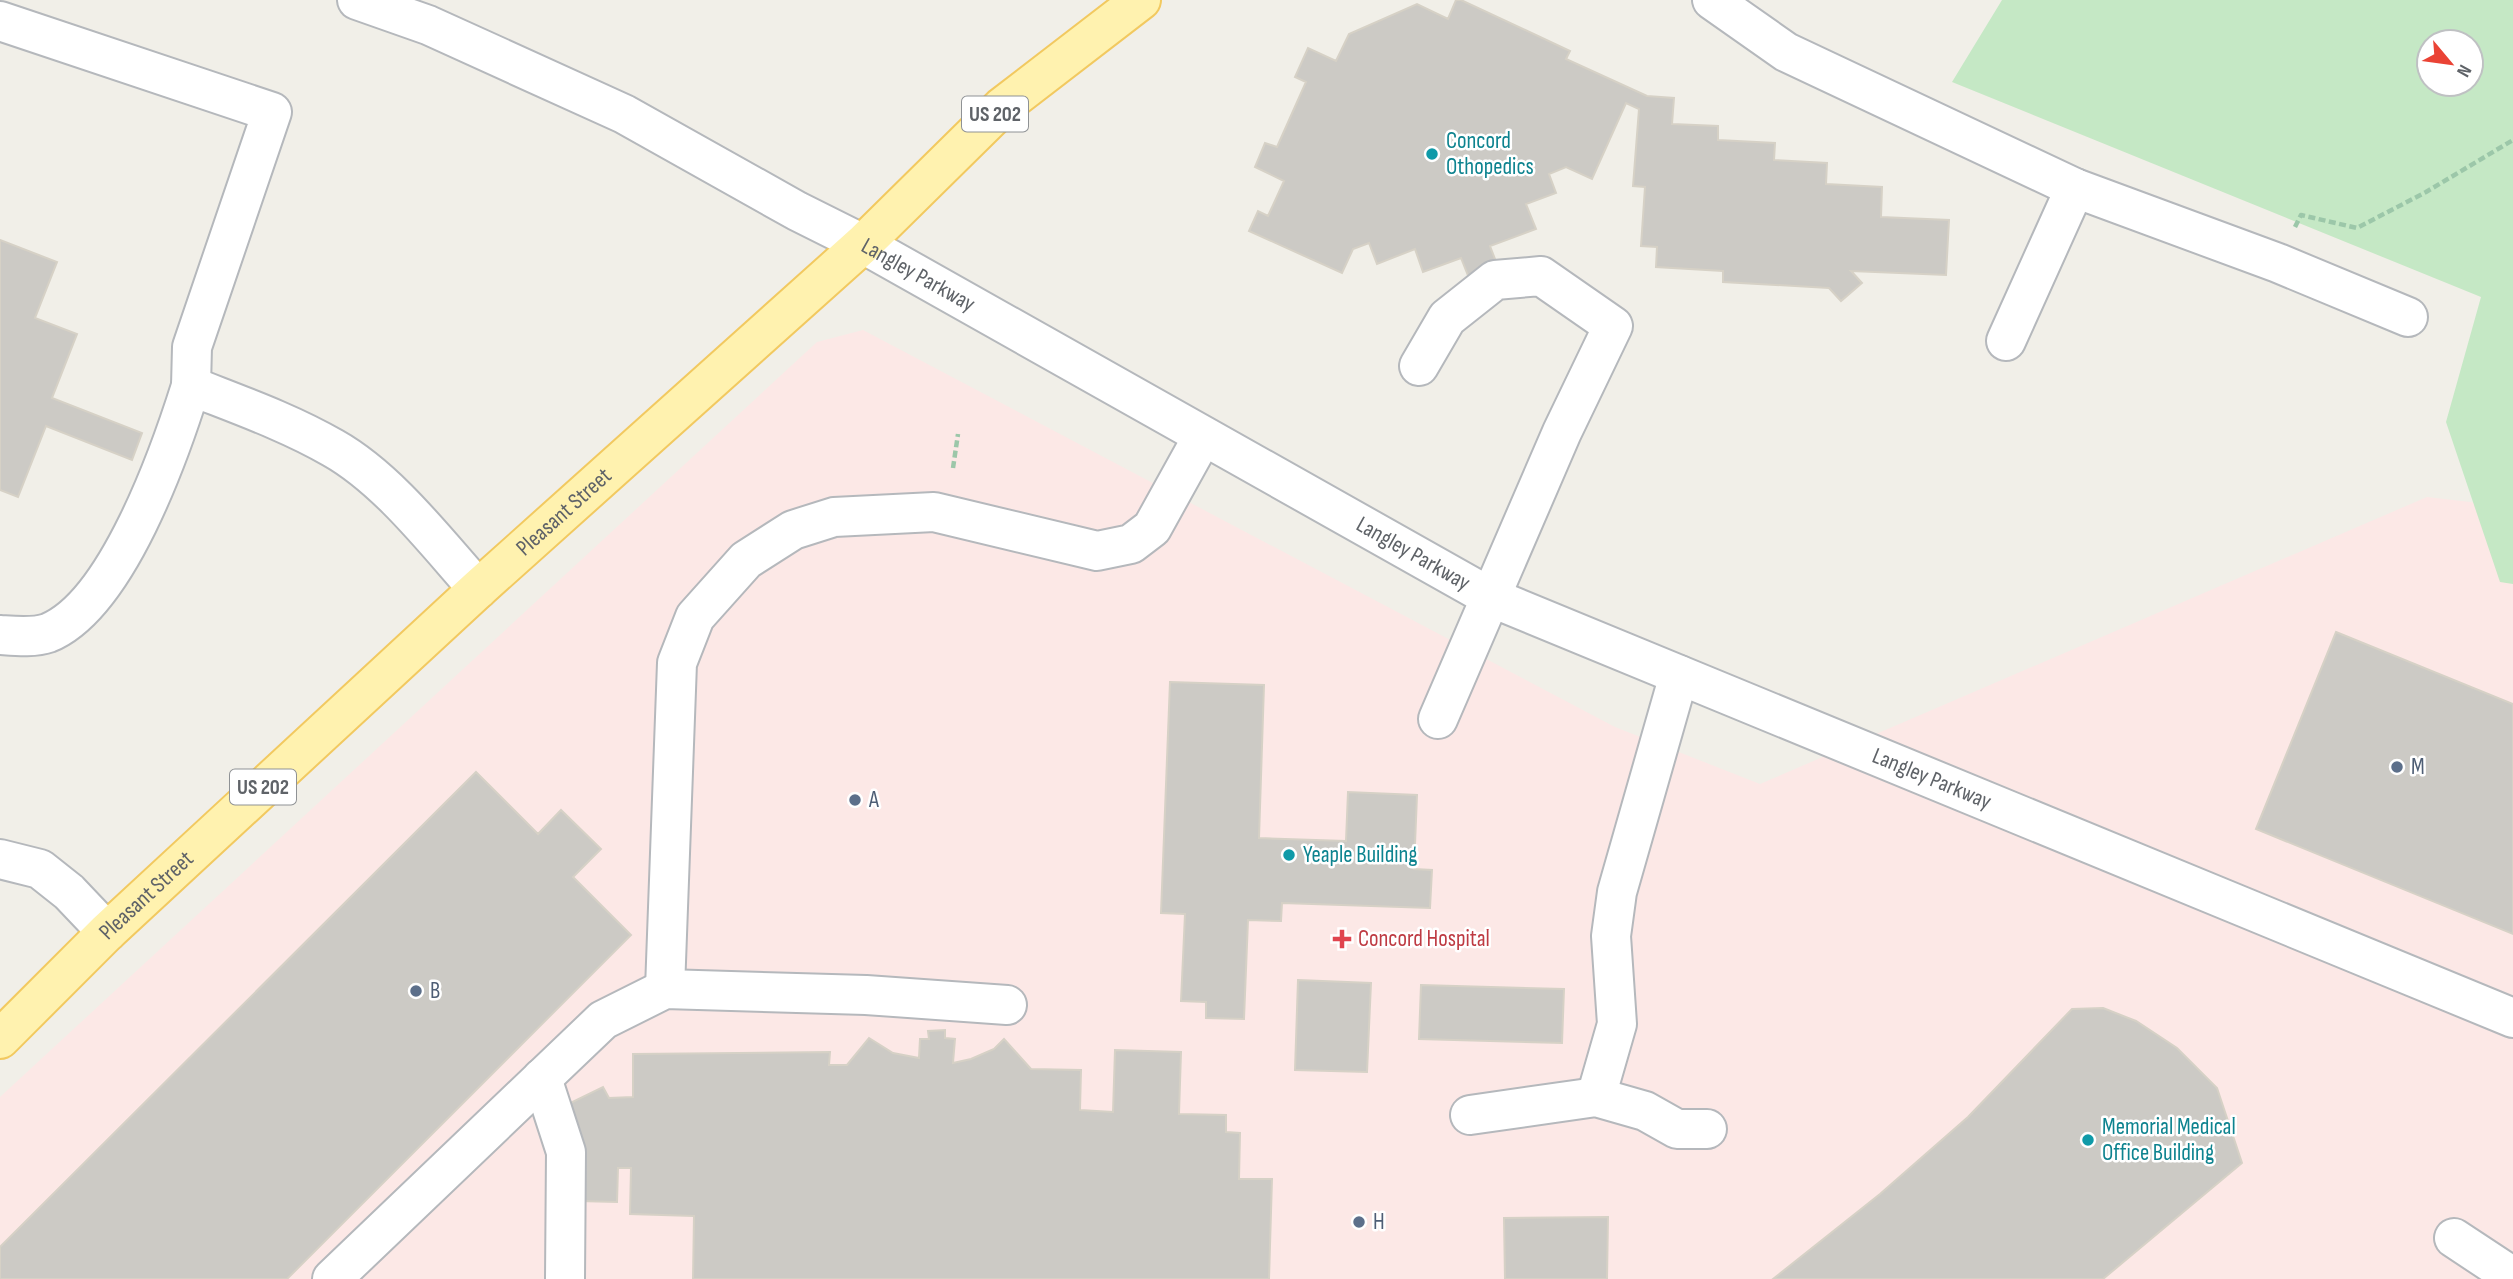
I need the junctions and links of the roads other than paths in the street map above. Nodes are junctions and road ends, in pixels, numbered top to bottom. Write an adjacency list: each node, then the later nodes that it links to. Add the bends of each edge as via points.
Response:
1 (357, 0): 6 (street, Langley Parkway, via 428,25 624,114)
2 (1141, 0): 6 (main road, Pleasant Street / US 202, via 1002,107)
3 (1712, 0): 5 (street, via 1786,52)
4 (0, 21): 10 (street, via 272,112 192,347)
5 (2075, 188): 7 (street); 8 (street)
6 (863, 244): 11 (street, Langley Parkway); 12 (main road, Pleasant Street / US 202)
7 (2408, 317)
8 (2006, 341)
9 (1419, 366): 13 (street, via 1447,318 1494,281 1541,276 1613,326)
10 (191, 386): 12 (street, via 335,448 402,505); 14 (street, via 169,455 103,584 74,616 48,633)
11 (1203, 436): 13 (street, Langley Parkway); 19 (street, via 1152,528 1131,544 1097,551 934,512 834,517 793,530 746,560 695,617 677,663)
12 (478, 589): 18 (main road, Pleasant Street / US 202)
13 (1490, 597): 15 (street, Langley Parkway); 16 (street)
14 (0, 635)
15 (1679, 675): 21 (street, Langley Parkway); 24 (street, via 1617,892 1611,936 1617,1024)
16 (1438, 719)
17 (0, 859): 18 (street, via 40,869)
18 (107, 932): 22 (main road, Pleasant Street / US 202)
19 (666, 989): 20 (street); 23 (street, via 603,1020)
20 (1007, 1005)
21 (2513, 1018)
22 (0, 1039)
23 (542, 1078): 29 (street); 30 (street, via 566,1153)
24 (1596, 1097): 25 (street); 26 (street, via 1645,1111 1677,1129)
25 (1470, 1115)
26 (1707, 1129)
27 (2454, 1238): 28 (street)
28 (2513, 1277)
29 (332, 1279)
30 (565, 1279)

